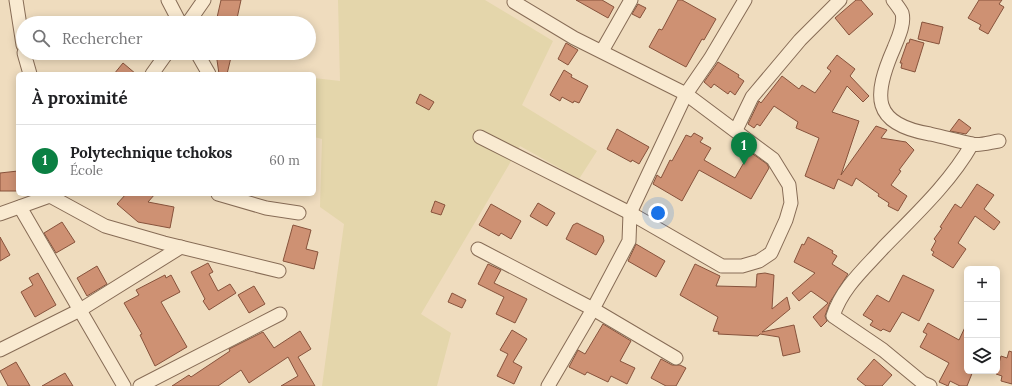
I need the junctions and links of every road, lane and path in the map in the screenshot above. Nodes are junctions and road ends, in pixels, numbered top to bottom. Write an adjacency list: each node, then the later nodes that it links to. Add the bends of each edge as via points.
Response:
1 (16, 0): 9 (street)
2 (168, 0): 10 (street)
3 (204, 0): 11 (street)
4 (516, 0): 12 (street, via 514,2 574,38)
5 (630, 0): 12 (street)
6 (745, 0): 19 (street)
7 (840, 0): 20 (street, via 800,40 757,92)
8 (893, 0): 23 (street, via 902,13 901,30 880,87 881,103 887,117 920,132)
9 (18, 16)
10 (176, 16)
11 (193, 16)
12 (602, 51): 19 (street)
13 (26, 60): 16 (street)
14 (162, 60): 17 (street)
15 (201, 60): 18 (street)
16 (29, 72)
17 (153, 72)
18 (208, 72)
19 (686, 94): 20 (street); 29 (street)
20 (736, 130): 29 (street, via 773,159 789,186 791,203 771,253 759,261 742,266 722,266)
21 (480, 138): 29 (street)
22 (999, 141): 23 (street)
23 (972, 144): 39 (street, via 964,159 936,193 856,277 837,303 833,316 883,350)
24 (48, 196): 27 (street)
25 (52, 196): 31 (street, via 105,226)
26 (225, 196): 28 (street, via 266,208)
27 (20, 207): 30 (street); 35 (street)
28 (299, 213)
29 (630, 213): 34 (street, via 629,241)
30 (0, 214)
31 (180, 247): 33 (street); 35 (street)
32 (478, 249): 34 (street)
33 (279, 271)
34 (593, 308): 38 (street); 42 (street)
35 (80, 310): 37 (street); 40 (street)
36 (280, 314): 41 (street)
37 (0, 350)
38 (676, 358)
39 (924, 385)
40 (124, 386)
41 (140, 386)
42 (548, 386)

